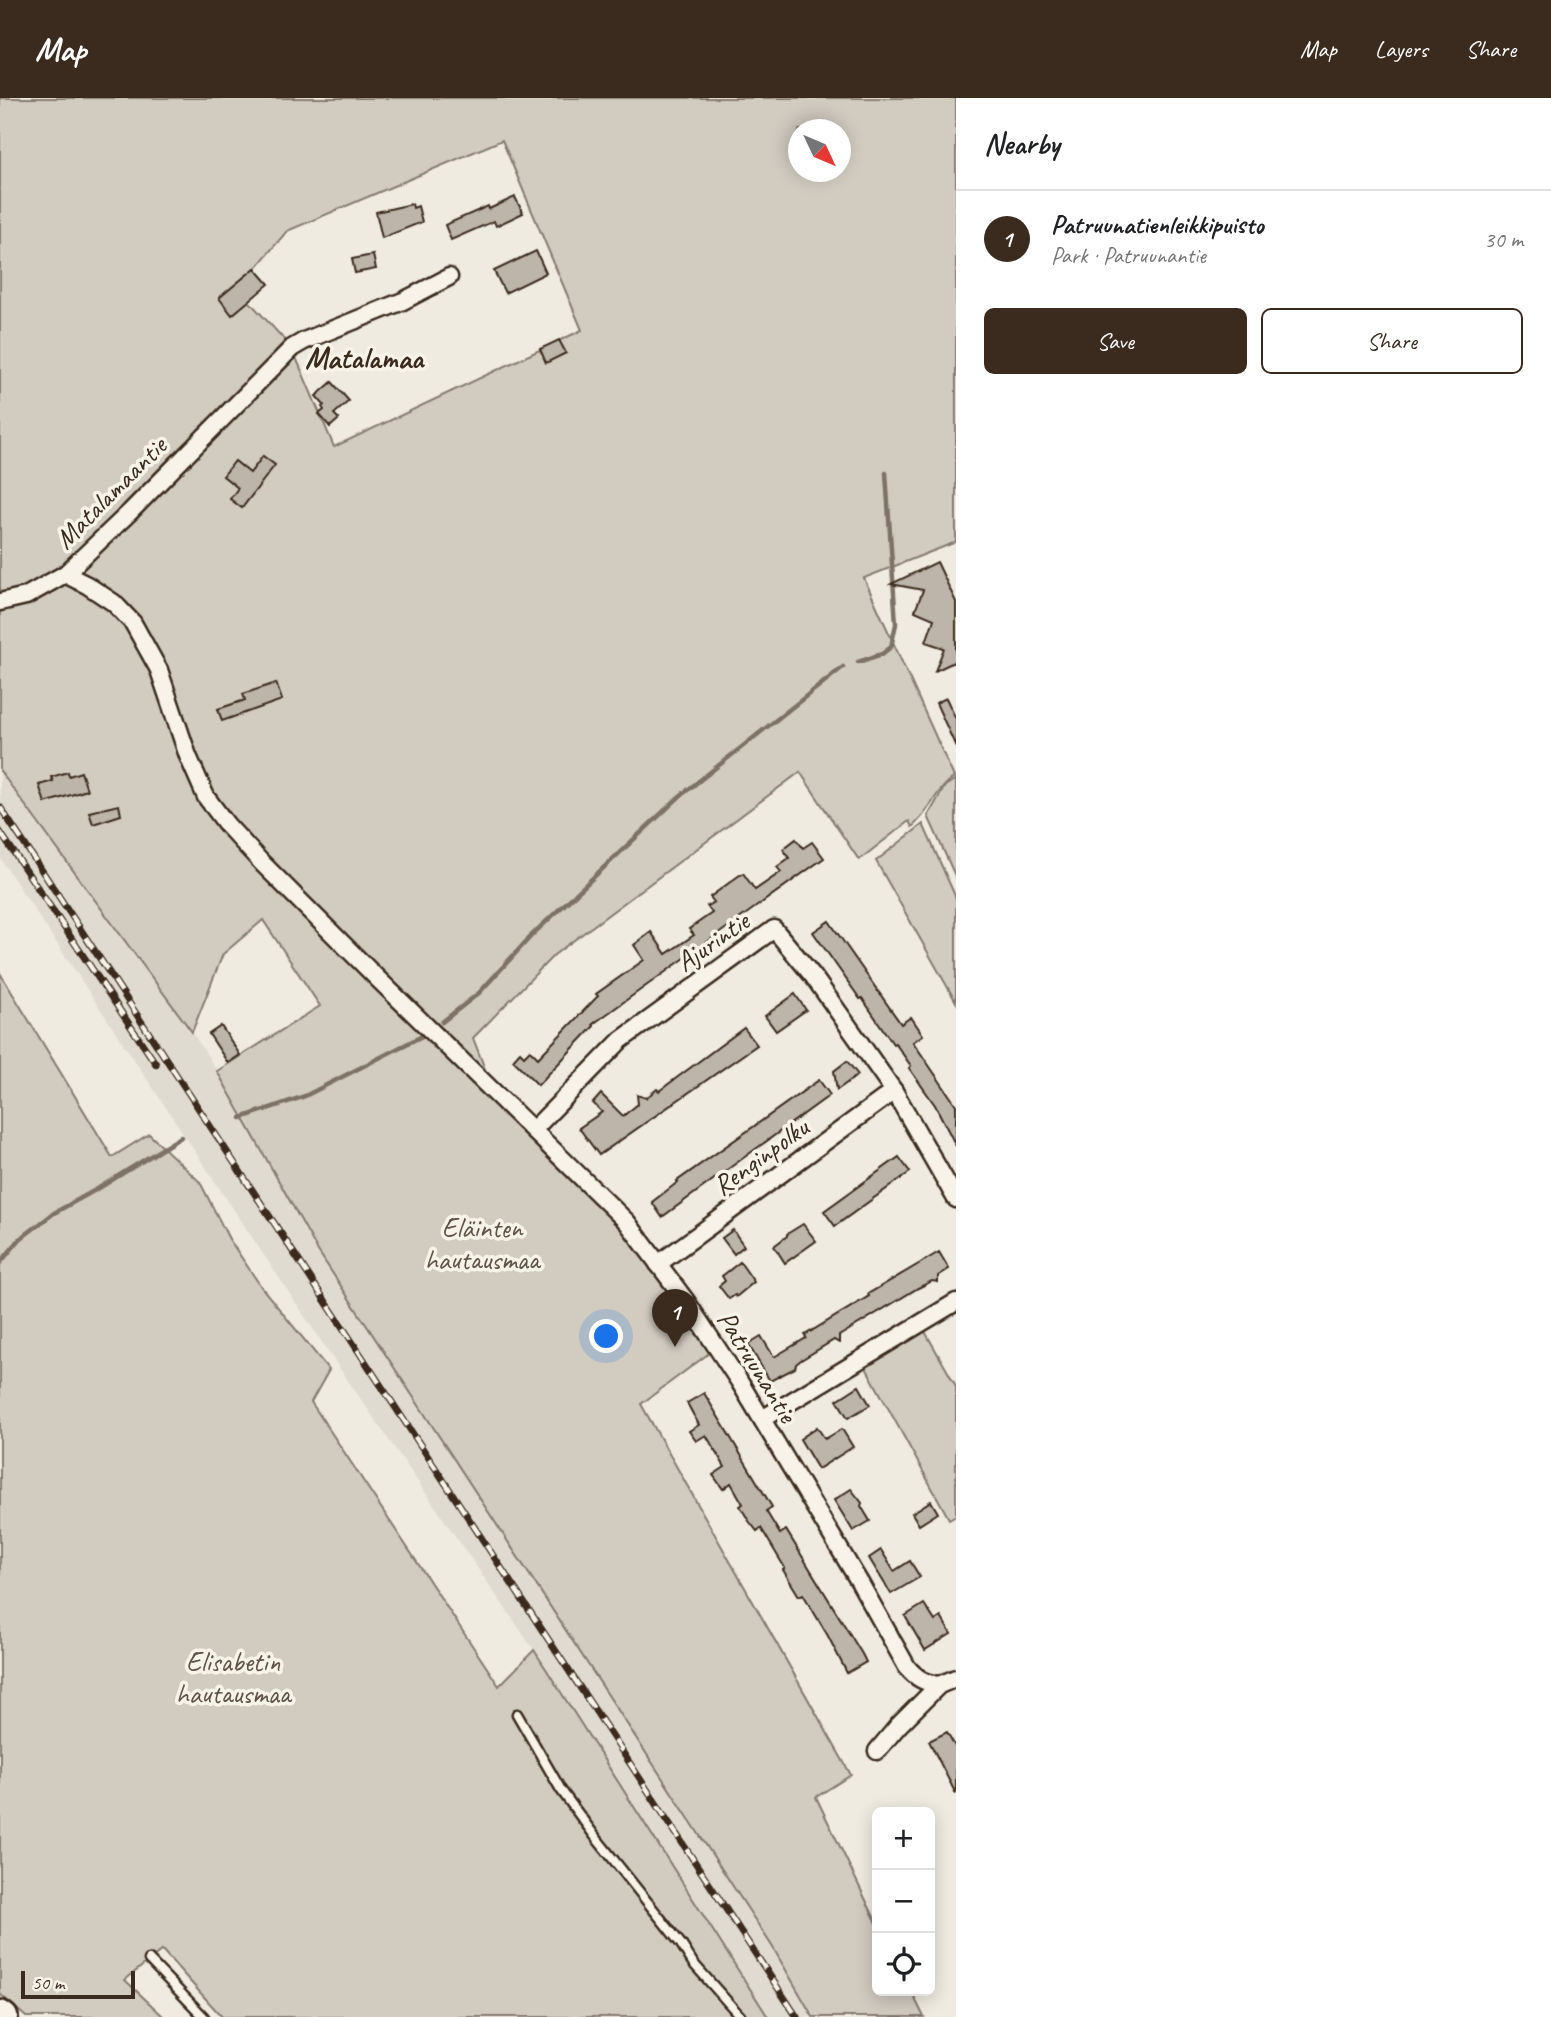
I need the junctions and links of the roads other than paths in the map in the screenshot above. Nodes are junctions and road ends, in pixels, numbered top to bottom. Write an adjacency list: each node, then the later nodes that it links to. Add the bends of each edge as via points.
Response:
1 (449, 276): 2 (street, Matalamaantie, via 292,348)
2 (65, 574): 3 (street, via 26,596); 4 (street, Matalamaantie, via 114,603 133,623 159,670 206,797 262,863)
3 (0, 602)
4 (377, 978): 6 (street, Patruunantie)
5 (894, 1091): 6 (street, Ajurintie, via 774,929 621,1040); 7 (street, Ajurintie); 8 (street, Renginpolku)
6 (534, 1129): 8 (street, Patruunantie, via 627,1222)
7 (956, 1199)
8 (658, 1264): 10 (street, Patruunantie)
9 (956, 1302): 10 (street)
10 (762, 1419): 12 (street, Patruunantie, via 907,1667 915,1677)
11 (956, 1678): 12 (street)
12 (939, 1685): 14 (street)
13 (517, 1714): 17 (lane, via 561,1790 597,1839)
14 (877, 1751)
15 (149, 1960): 16 (lane)
16 (204, 2017)
17 (741, 2017)

